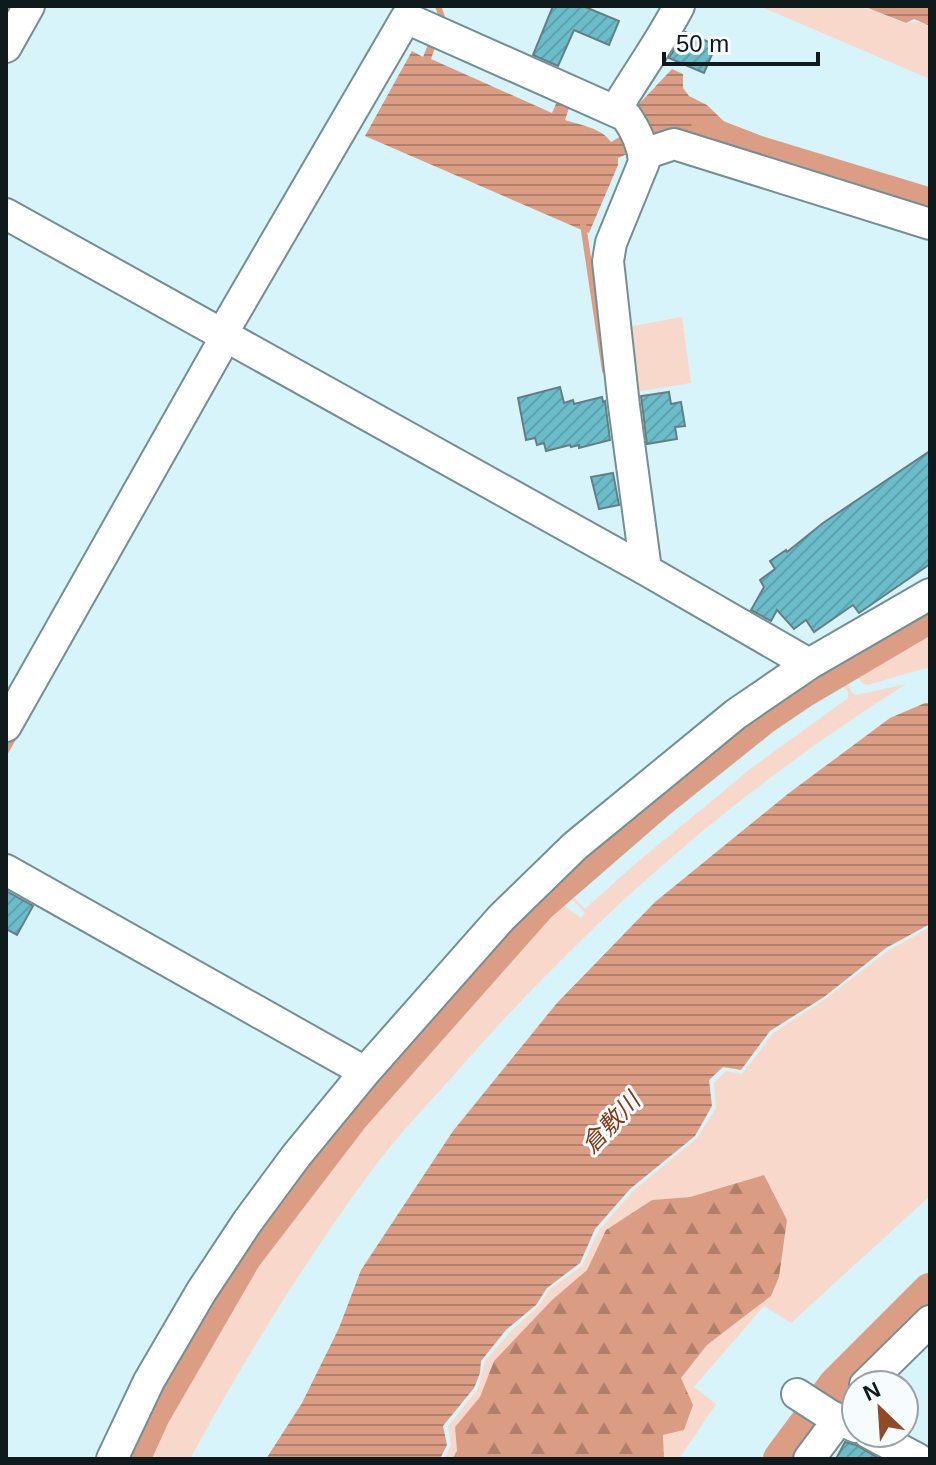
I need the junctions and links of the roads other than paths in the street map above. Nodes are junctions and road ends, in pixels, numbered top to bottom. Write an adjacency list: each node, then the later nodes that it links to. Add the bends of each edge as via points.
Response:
1 (29, 6): 4 (street)
2 (679, 6): 5 (street, via 650,53)
3 (407, 12): 5 (street, via 438,34); 8 (street)
4 (6, 47)
5 (633, 135): 7 (street); 9 (street, via 644,162 608,261)
6 (6, 214): 8 (street)
7 (930, 224)
8 (224, 335): 9 (street); 12 (street)
9 (646, 570): 11 (street)
10 (930, 594): 11 (street)
11 (809, 664): 14 (street, via 736,714 575,846 501,918)
12 (6, 726)
13 (6, 870): 14 (street)
14 (365, 1072): 20 (street, via 296,1156 201,1292 149,1381)
15 (930, 1321): 16 (street)
16 (889, 1369)
17 (799, 1395): 18 (street)
18 (840, 1410)
19 (840, 1426): 21 (street)
20 (112, 1459)
21 (809, 1459)

